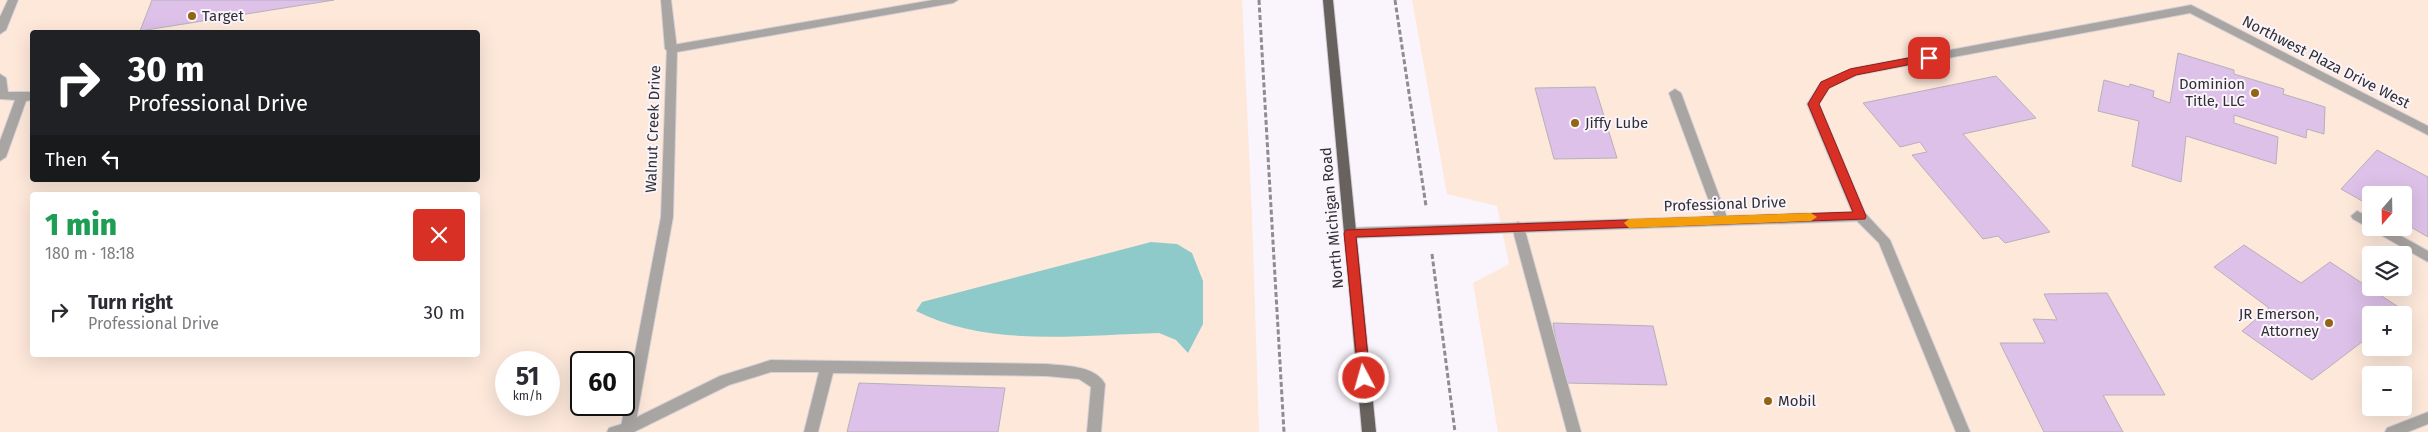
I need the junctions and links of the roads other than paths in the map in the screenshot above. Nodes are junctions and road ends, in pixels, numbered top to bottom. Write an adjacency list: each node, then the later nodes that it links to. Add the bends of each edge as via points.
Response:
1 (13, 0): 5 (street)
2 (666, 0): 6 (street)
3 (953, 0): 6 (street, Walnut Creek Drive)
4 (1328, 0): 18 (main road, North Michigan Road)
5 (0, 30)
6 (671, 49): 23 (street, Walnut Creek Drive, via 667,217)
7 (0, 78): 9 (street)
8 (1675, 93): 16 (street)
9 (2, 94): 10 (street)
10 (27, 96): 12 (street)
11 (2428, 131): 13 (street, Northwest Plaza Drive West, via 2191,9 1854,72 1825,85 1813,104)
12 (0, 157)
13 (1860, 216): 16 (street, Professional Drive); 28 (street, via 1884,240)
14 (2357, 216): 15 (street)
15 (2362, 219)
16 (1722, 220): 17 (street, Professional Drive)
17 (1518, 227): 18 (street, Professional Drive); 27 (street)
18 (1350, 233): 26 (main road, North Michigan Road)
19 (2391, 236): 20 (street)
20 (2428, 257)
21 (827, 367): 23 (street, via 771,366 725,380); 24 (street); 25 (street, via 1046,370 1082,374 1098,384)
22 (2428, 418): 29 (street)
23 (623, 431)
24 (811, 432)
25 (1094, 432)
26 (1369, 432)
27 (1574, 432)
28 (1963, 432)
29 (2392, 432)

